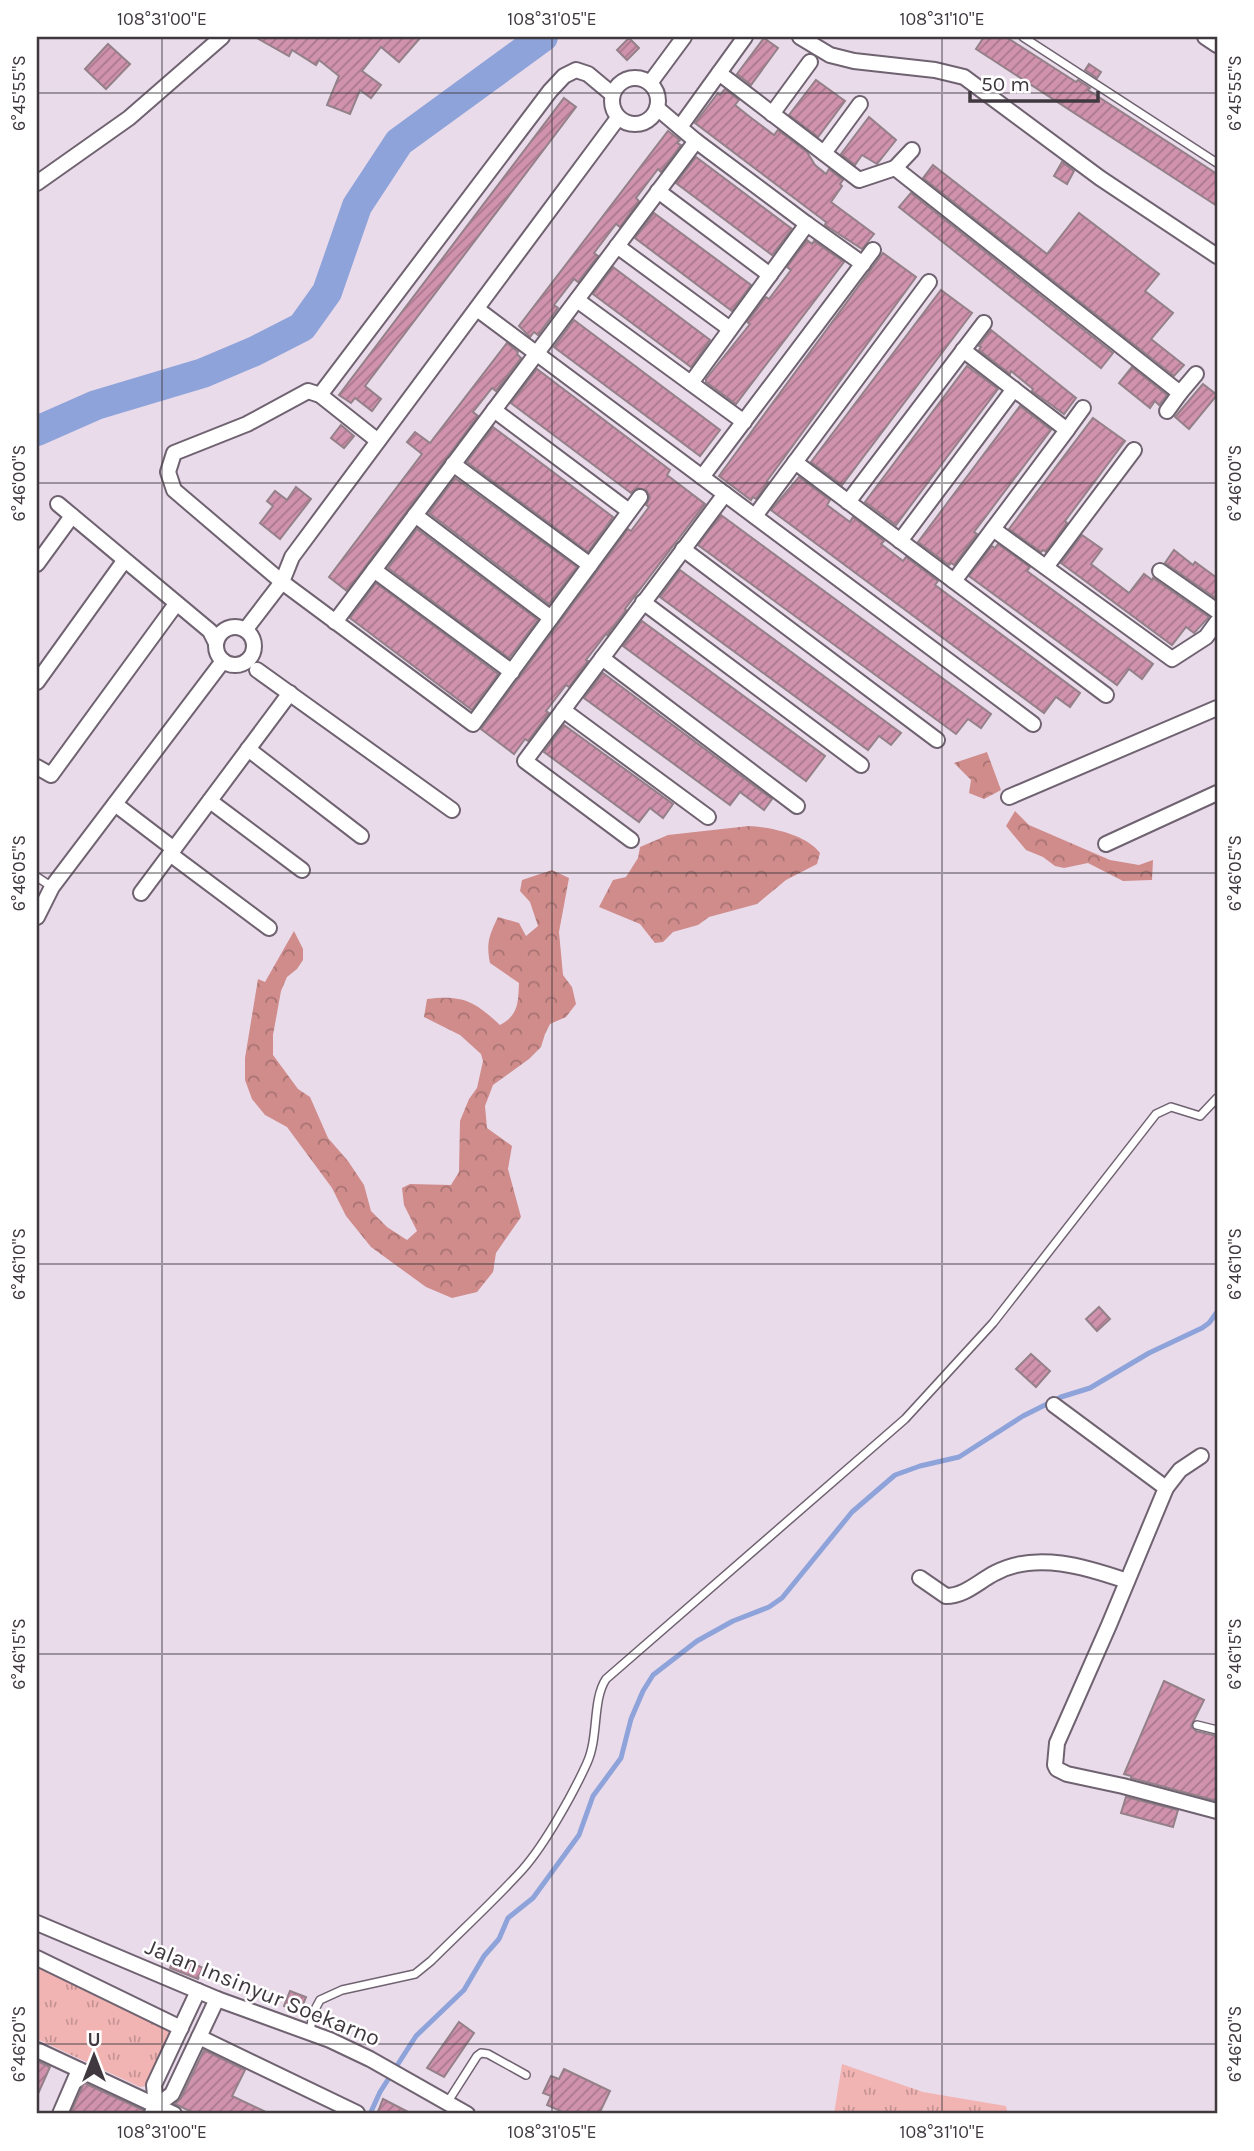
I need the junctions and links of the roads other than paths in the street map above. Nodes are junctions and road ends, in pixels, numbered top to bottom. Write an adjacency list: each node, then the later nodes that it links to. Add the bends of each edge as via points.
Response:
1 (222, 37): 22 (street, via 130,118)
2 (684, 37): 10 (street)
3 (745, 37): 9 (street)
4 (800, 37): 27 (street, via 830,55 854,61 964,77 1100,178)
5 (1023, 37): 20 (lane)
6 (1205, 37): 7 (street)
7 (1217, 45)
8 (810, 62): 14 (street)
9 (719, 73): 14 (street); 16 (street)
10 (650, 83): 11 (street, via 628,79); 13 (street, via 657,94)
11 (612, 94): 15 (street); 41 (street, via 576,70 550,90)
12 (860, 104): 19 (street)
13 (657, 108): 15 (street, via 641,124); 16 (street)
14 (772, 114): 19 (street)
15 (618, 118): 32 (street)
16 (680, 127): 17 (street)
17 (696, 141): 23 (street); 24 (street)
18 (912, 149): 21 (street)
19 (824, 153): 21 (street, via 859,180)
20 (1217, 163)
21 (895, 168): 40 (street)
22 (37, 183)
23 (658, 191): 25 (street); 29 (street)
24 (807, 224): 28 (street); 29 (street)
25 (617, 246): 31 (street); 34 (street)
26 (873, 250): 28 (street)
27 (1217, 256)
28 (863, 264): 45 (street)
29 (770, 275): 34 (street)
30 (929, 282): 49 (street)
31 (577, 300): 36 (street); 38 (street)
32 (477, 309): 36 (street); 47 (street)
33 (984, 323): 35 (street)
34 (730, 329): 38 (street)
35 (963, 350): 39 (street); 54 (street)
36 (537, 353): 43 (street); 51 (street)
37 (1196, 374): 40 (street)
38 (691, 383): 45 (street)
39 (1014, 389): 46 (street); 61 (street)
40 (1181, 393): 44 (street)
41 (320, 395): 47 (street); 70 (street, via 308,391 247,424 174,453 168,472 174,490)
42 (1083, 408): 46 (street)
43 (494, 410): 50 (street); 56 (street)
44 (1167, 411)
45 (744, 422): 51 (street)
46 (1067, 430): 60 (street)
47 (378, 441): 70 (street, via 292,557)
48 (1134, 450): 66 (street)
49 (795, 462): 54 (street); 59 (street)
50 (453, 464): 57 (street); 65 (street)
51 (702, 477): 52 (street)
52 (725, 494): 59 (street); 62 (street)
53 (640, 496): 56 (street)
54 (848, 502): 61 (street)
55 (58, 504): 58 (street)
56 (629, 511): 65 (street)
57 (415, 515): 67 (street); 74 (street)
58 (72, 516): 63 (street); 64 (street)
59 (755, 516): 88 (street)
60 (993, 528): 66 (street); 69 (street)
61 (900, 541): 69 (street)
62 (683, 549): 71 (street); 89 (street)
63 (124, 561): 72 (street); 83 (street)
64 (37, 564)
65 (590, 565): 74 (street)
66 (1046, 567): 76 (street, via 1172,659 1206,637)
67 (374, 570): 75 (street); 82 (street)
68 (1160, 571): 73 (street)
69 (954, 581): 85 (street)
70 (282, 582): 75 (street); 77 (street)
71 (643, 602): 79 (street); 91 (street)
72 (176, 604): 78 (street, via 210,631); 92 (street, via 51,775)
73 (1217, 611)
74 (551, 618): 82 (street)
75 (335, 622): 82 (street, via 473,724)
76 (1217, 622)
77 (246, 629): 78 (street, via 227,628); 80 (street, via 254,642 251,657 238,665)
78 (216, 643): 80 (street)
79 (602, 658): 87 (street); 97 (street)
80 (223, 661): 96 (street)
81 (257, 670): 84 (street)
82 (512, 672)
83 (37, 682)
84 (290, 694): 90 (street); 98 (street)
85 (1106, 695)
86 (1217, 708): 94 (street)
87 (564, 710): 99 (street); 101 (street, via 525,761)
88 (1033, 724)
89 (937, 740)
90 (248, 749): 95 (street); 100 (street)
91 (861, 765)
92 (37, 767)
93 (1217, 793): 102 (street)
94 (1009, 797)
95 (210, 800): 103 (street); 104 (street)
96 (116, 804): 103 (street); 106 (street)
97 (797, 806)
98 (452, 810)
99 (708, 817)
100 (361, 836)
101 (631, 840)
102 (1106, 844)
103 (172, 852): 107 (street); 109 (street)
104 (302, 870)
105 (37, 877): 106 (lane)
106 (52, 887): 108 (street)
107 (141, 893)
108 (37, 917)
109 (269, 928)
110 (1217, 1098): 124 (lane, via 1200,1116 1171,1107 1156,1114 993,1322 905,1419 606,1679 588,1761 524,1868 415,1974 342,1990 320,2000)
111 (1054, 1405): 113 (street)
112 (1201, 1456): 113 (street, via 1180,1470)
113 (1166, 1488): 115 (street)
114 (920, 1578): 115 (street, via 946,1596 959,1595 1004,1569 1032,1563 1080,1566)
115 (1127, 1581): 118 (street, via 1057,1744 1055,1765 1067,1773)
116 (1197, 1725): 117 (lane)
117 (1217, 1730)
118 (1217, 1811)
119 (37, 1923): 121 (street, Jalan Insinyur Soekarno)
120 (37, 1958): 123 (street)
121 (198, 1991): 122 (street, Jalan Insinyur Soekarno); 123 (street)
122 (217, 1999): 124 (street, Jalan Insinyur Soekarno); 125 (street)
123 (181, 2028): 130 (street, via 154,2085)
124 (310, 2033): 129 (street, Jalan Insinyur Soekarno, via 370,2059)
125 (200, 2037): 130 (street, via 172,2094); 131 (street)
126 (37, 2050): 127 (street)
127 (79, 2070): 130 (street); 132 (street)
128 (526, 2075): 129 (lane, via 481,2053)
129 (447, 2103): 134 (street, Jalan Insinyur Soekarno)
130 (154, 2110): 133 (street)
131 (357, 2113)
132 (60, 2114)
133 (174, 2114)
134 (467, 2114)

